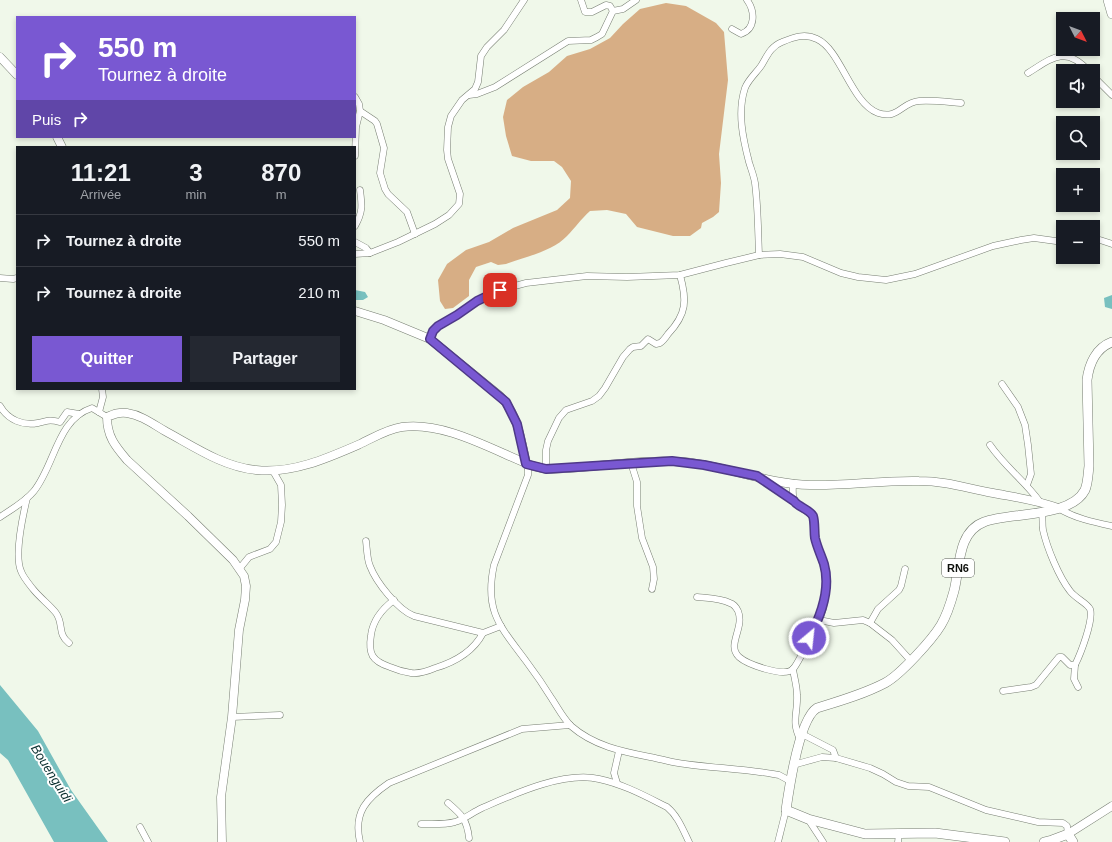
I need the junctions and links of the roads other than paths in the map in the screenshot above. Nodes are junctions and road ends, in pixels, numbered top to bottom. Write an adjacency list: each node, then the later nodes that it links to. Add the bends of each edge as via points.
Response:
1 (524, 0): 14 (street, via 504,30 481,56 478,82)
2 (581, 0): 6 (street, via 584,12 592,12 606,5)
3 (636, 0): 6 (street, via 623,9)
4 (747, 0): 8 (street, via 753,20 749,30 741,34)
5 (1108, 0): 7 (highway)
6 (613, 11): 14 (street, via 602,34 597,37 591,40 568,41 495,87)
7 (1112, 14)
8 (732, 29)
9 (0, 57): 11 (main road)
10 (1083, 64): 12 (street, via 1068,56 1058,56)
11 (16, 74)
12 (1028, 74)
13 (1100, 83): 15 (street)
14 (468, 95): 22 (street, via 456,106 446,139 448,159 460,194 459,204 449,215)
15 (1112, 95)
16 (356, 100): 18 (street)
17 (961, 104): 29 (street, via 919,101 908,104 891,115 878,113 867,106 831,51 819,40 796,36 777,44 745,87 742,106 743,141 755,182)
18 (360, 111): 19 (street); 22 (street, via 377,124 384,148 380,172 385,189 407,212)
19 (356, 127)
20 (360, 190): 21 (street, via 362,206)
21 (356, 224)
22 (415, 234): 27 (street)
23 (1100, 240): 26 (street)
24 (1056, 241): 29 (street, via 1034,238 1006,243 915,274 886,280 841,273 792,255)
25 (356, 243): 27 (street)
26 (1112, 244)
27 (370, 253): 28 (street)
28 (356, 254)
29 (759, 255): 30 (street)
30 (680, 275): 34 (street, via 587,276 526,283 500,290 477,301 438,326); 45 (street, via 685,303 679,321 660,343 656,344 649,339 641,346 630,349 596,399 566,410 562,414 548,441)
31 (0, 278): 32 (street)
32 (16, 278)
33 (356, 311): 34 (main road)
34 (430, 339): 44 (main road, via 506,402 517,424)
35 (1112, 342): 53 (highway, RN6, via 1096,354 1088,372 1088,480 1080,497)
36 (1002, 384): 49 (street, via 1018,407 1025,425 1031,474)
37 (102, 390): 39 (street)
38 (0, 406): 40 (street, via 10,419 26,424 49,420 60,422 67,412)
39 (99, 412): 40 (street, via 92,408); 41 (street)
40 (79, 414): 50 (street, via 64,431 42,479)
41 (107, 417): 46 (main road, via 116,413 126,413 142,417 224,462 257,471); 58 (main road, via 110,437 127,460)
42 (990, 445): 49 (street)
43 (631, 463): 45 (main road); 47 (main road, via 686,462); 60 (street, via 637,482 637,506 642,538 653,567)
44 (526, 464): 45 (main road); 46 (main road, via 456,434 414,426 387,431 333,456 308,464); 65 (street, via 528,475 494,565 491,580 491,602)
45 (546, 469)
46 (273, 470): 58 (street, via 281,485 282,505 276,542 270,549 249,557)
47 (757, 476): 48 (main road); 51 (street)
48 (793, 483): 51 (street); 52 (main road, via 809,485 936,481)
49 (1027, 485): 52 (street)
50 (27, 498): 55 (street); 67 (street, via 22,520 20,571 55,612 63,638)
51 (794, 501): 63 (street, via 813,517 815,539 824,565 826,584)
52 (1040, 502): 53 (main road)
53 (1058, 508): 54 (highway, RN6); 56 (street, via 1073,516)
54 (1042, 512): 68 (highway, RN6, via 985,522 971,532 964,543 954,590 944,620); 69 (street, via 1043,529 1050,554 1070,591 1089,608 1091,613 1088,630)
55 (0, 517)
56 (1112, 526)
57 (366, 541): 62 (street, via 370,567)
58 (240, 568): 74 (main road, via 246,586 239,630)
59 (904, 569): 64 (street, via 899,590 878,609)
60 (652, 589)
61 (697, 597): 70 (street, via 727,602 735,606 740,618 739,630 734,641 739,656 761,667 779,672)
62 (394, 600): 66 (street, via 402,609 414,616); 66 (street, via 378,616 370,640 373,658 385,665 412,673 454,662 473,646)
63 (819, 620): 64 (street, via 834,623 863,620); 70 (street)
64 (870, 623): 68 (street, via 892,640)
65 (501, 626): 66 (street); 75 (street)
66 (483, 633)
67 (69, 643)
68 (911, 661): 76 (highway, RN6, via 886,682 814,710)
69 (1075, 665): 71 (street, via 1074,679); 72 (street, via 1070,665 1059,657 1036,685)
70 (793, 669): 76 (street, via 797,695 795,724)
71 (1078, 687)
72 (1003, 691)
73 (280, 715): 74 (street)
74 (232, 717): 95 (main road, via 221,797)
75 (570, 725): 77 (street, via 587,737); 96 (street, via 522,729 389,783 370,797 362,810 358,820)
76 (801, 736): 78 (street, via 834,750); 79 (highway, RN6)
77 (619, 751): 80 (street); 82 (street, via 683,764 779,775)
78 (836, 758): 79 (street, via 822,757); 91 (street, via 870,768 896,782 929,788 986,810 1038,822 1063,823 1067,826)
79 (793, 765): 82 (highway, RN6)
80 (614, 773): 81 (street); 83 (street)
81 (608, 781): 83 (street); 87 (street, via 586,777 556,780 516,794)
82 (790, 781): 86 (highway, RN6)
83 (617, 783): 97 (street, via 667,807 678,819)
84 (448, 803): 87 (street)
85 (1112, 806): 91 (main road)
86 (786, 810): 88 (highway); 98 (street)
87 (464, 818): 89 (street, via 454,822); 92 (street)
88 (808, 819): 93 (highway, via 859,833); 99 (street)
89 (421, 824)
90 (140, 827): 94 (street)
91 (1068, 834): 101 (highway); 102 (highway)
92 (469, 838)
93 (899, 838): 100 (highway, via 935,833)
94 (148, 842)
95 (222, 842)
96 (360, 842)
97 (690, 842)
98 (778, 842)
99 (823, 842)
100 (1005, 842)
101 (1044, 842)
102 (1073, 842)

